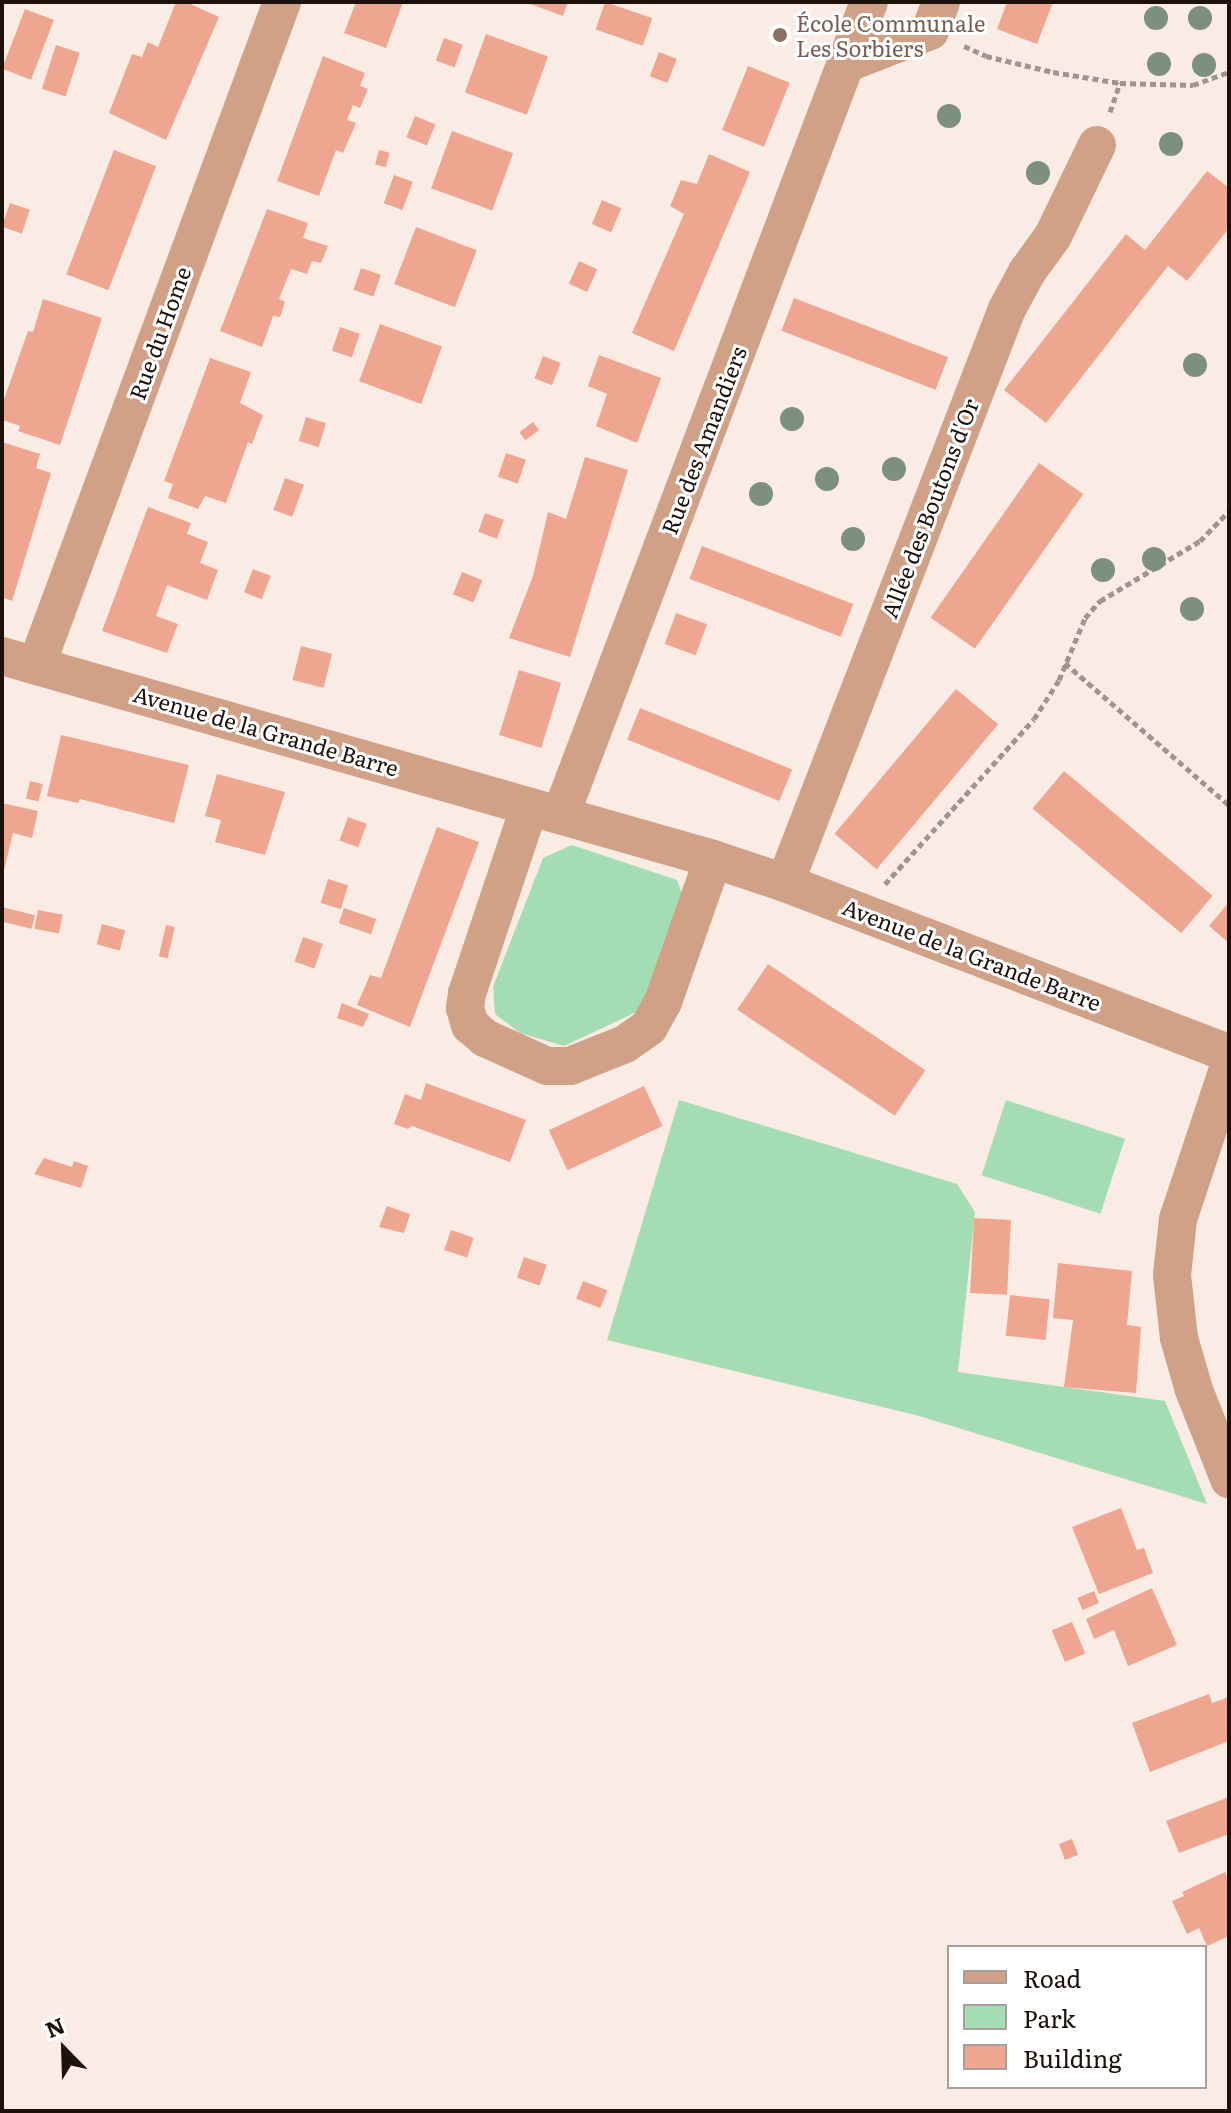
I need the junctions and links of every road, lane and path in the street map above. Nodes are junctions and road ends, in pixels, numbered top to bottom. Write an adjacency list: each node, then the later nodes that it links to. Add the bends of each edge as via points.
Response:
1 (282, 2): 8 (street, Rue du Home)
2 (869, 2): 4 (street, Rue des Amandiers)
3 (936, 16): 4 (street); 5 (path, via 986,56 1120,83 1193,85)
4 (845, 64): 11 (street, Rue des Amandiers)
5 (1229, 72)
6 (1097, 145): 13 (street, Allée des Boutons d'Or, via 1053,236 1007,309)
7 (1229, 511): 9 (path, via 1200,541 1100,601 1085,618)
8 (20, 660): 11 (street, Avenue de la Grande Barre)
9 (1065, 663): 10 (path); 14 (path, via 1034,719)
10 (1229, 805)
11 (545, 811): 12 (street, Avenue de la Grande Barre); 12 (street, via 465,1008 470,1025 485,1038 547,1066 570,1066 625,1044 649,1027 663,1002)
12 (713, 859): 13 (street, Avenue de la Grande Barre)
13 (785, 883): 14 (street, Avenue de la Grande Barre)
14 (860, 911): 15 (street, Avenue de la Grande Barre)
15 (1229, 1053)
16 (1229, 1066): 17 (street, via 1178,1219 1172,1275 1179,1338)
17 (1229, 1479)

